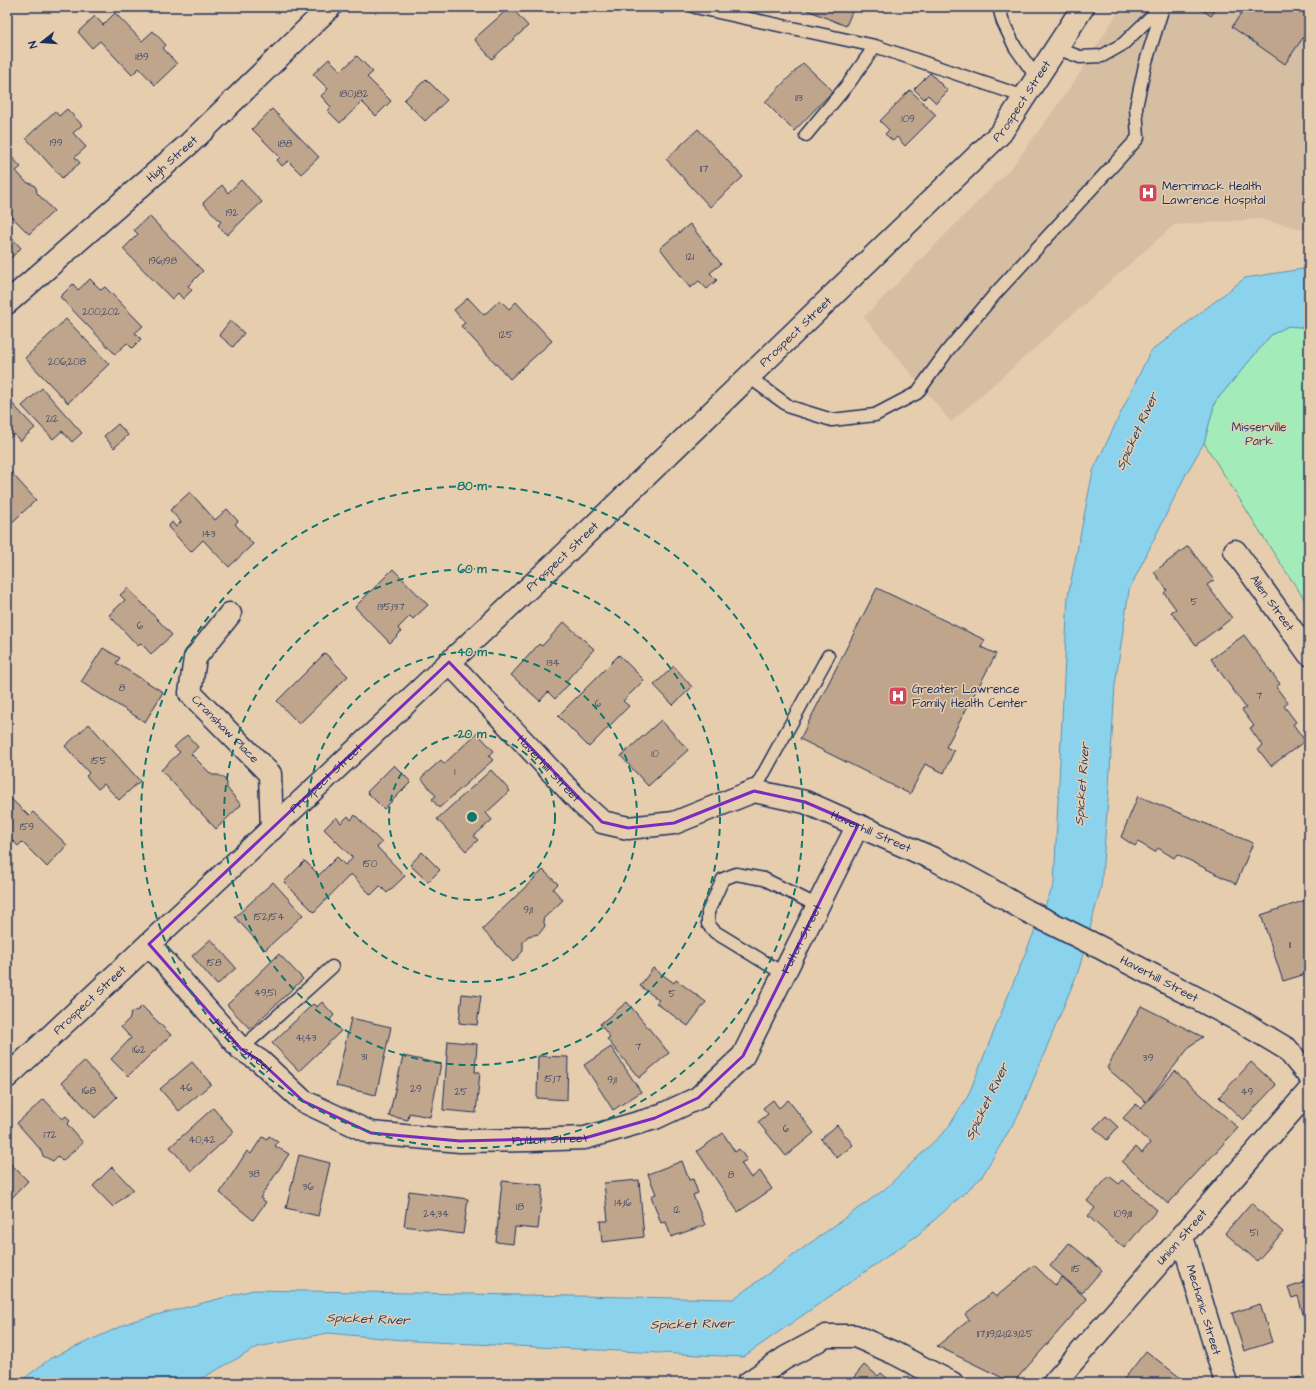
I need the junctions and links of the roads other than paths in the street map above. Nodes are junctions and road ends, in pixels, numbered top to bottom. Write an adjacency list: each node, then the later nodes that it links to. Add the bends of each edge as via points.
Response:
1 (330, 7): 11 (street, High Street, via 190,143)
2 (695, 7): 6 (lane)
3 (999, 7): 8 (lane, via 1015,47)
4 (1082, 7): 7 (street, Prospect Street)
5 (1162, 7): 7 (lane, via 1123,44 1102,56 1080,57); 12 (lane, via 1136,107 1138,138 995,294 948,350 917,393 875,415 832,420 790,407)
6 (874, 46): 9 (lane); 10 (lane, via 849,83)
7 (1056, 48): 8 (street, Prospect Street)
8 (1037, 78): 9 (street, Prospect Street)
9 (1025, 97): 12 (street, Prospect Street, via 1001,133)
10 (806, 135)
11 (7, 303)
12 (750, 377): 17 (street, Prospect Street)
13 (1235, 551): 15 (street, Allen Street)
14 (230, 614): 20 (street, Cranshaw Place, via 195,658 190,693 270,774)
15 (1309, 654)
16 (828, 656): 18 (lane)
17 (449, 662): 18 (street, Haverhill Street, via 581,803 602,822 628,828 674,823); 20 (street, Prospect Street)
18 (754, 791): 19 (street, Haverhill Street, via 805,802)
19 (858, 825): 21 (street, Fulton Street); 27 (street, Haverhill Street, via 936,860 1025,910 1240,1021 1287,1049)
20 (272, 829): 22 (street, Prospect Street)
21 (818, 906): 24 (street, Fulton Street); 24 (lane, via 764,879 736,874 723,879 708,912 708,924 714,932)
22 (149, 944): 25 (street, Fulton Street); 26 (street, Prospect Street)
23 (332, 967): 25 (lane)
24 (784, 974): 25 (street, Fulton Street, via 743,1056 698,1098 655,1118 585,1138 460,1141 371,1133 303,1101 260,1061)
25 (241, 1050)
26 (10, 1069)
27 (1309, 1076)
28 (1309, 1091): 29 (street, Union Street)
29 (1182, 1237): 32 (street, Union Street); 33 (street, Mechanic Street)
30 (748, 1383): 31 (street, via 785,1358 826,1336 855,1336)
31 (952, 1383)
32 (1054, 1383)
33 (1226, 1383)

